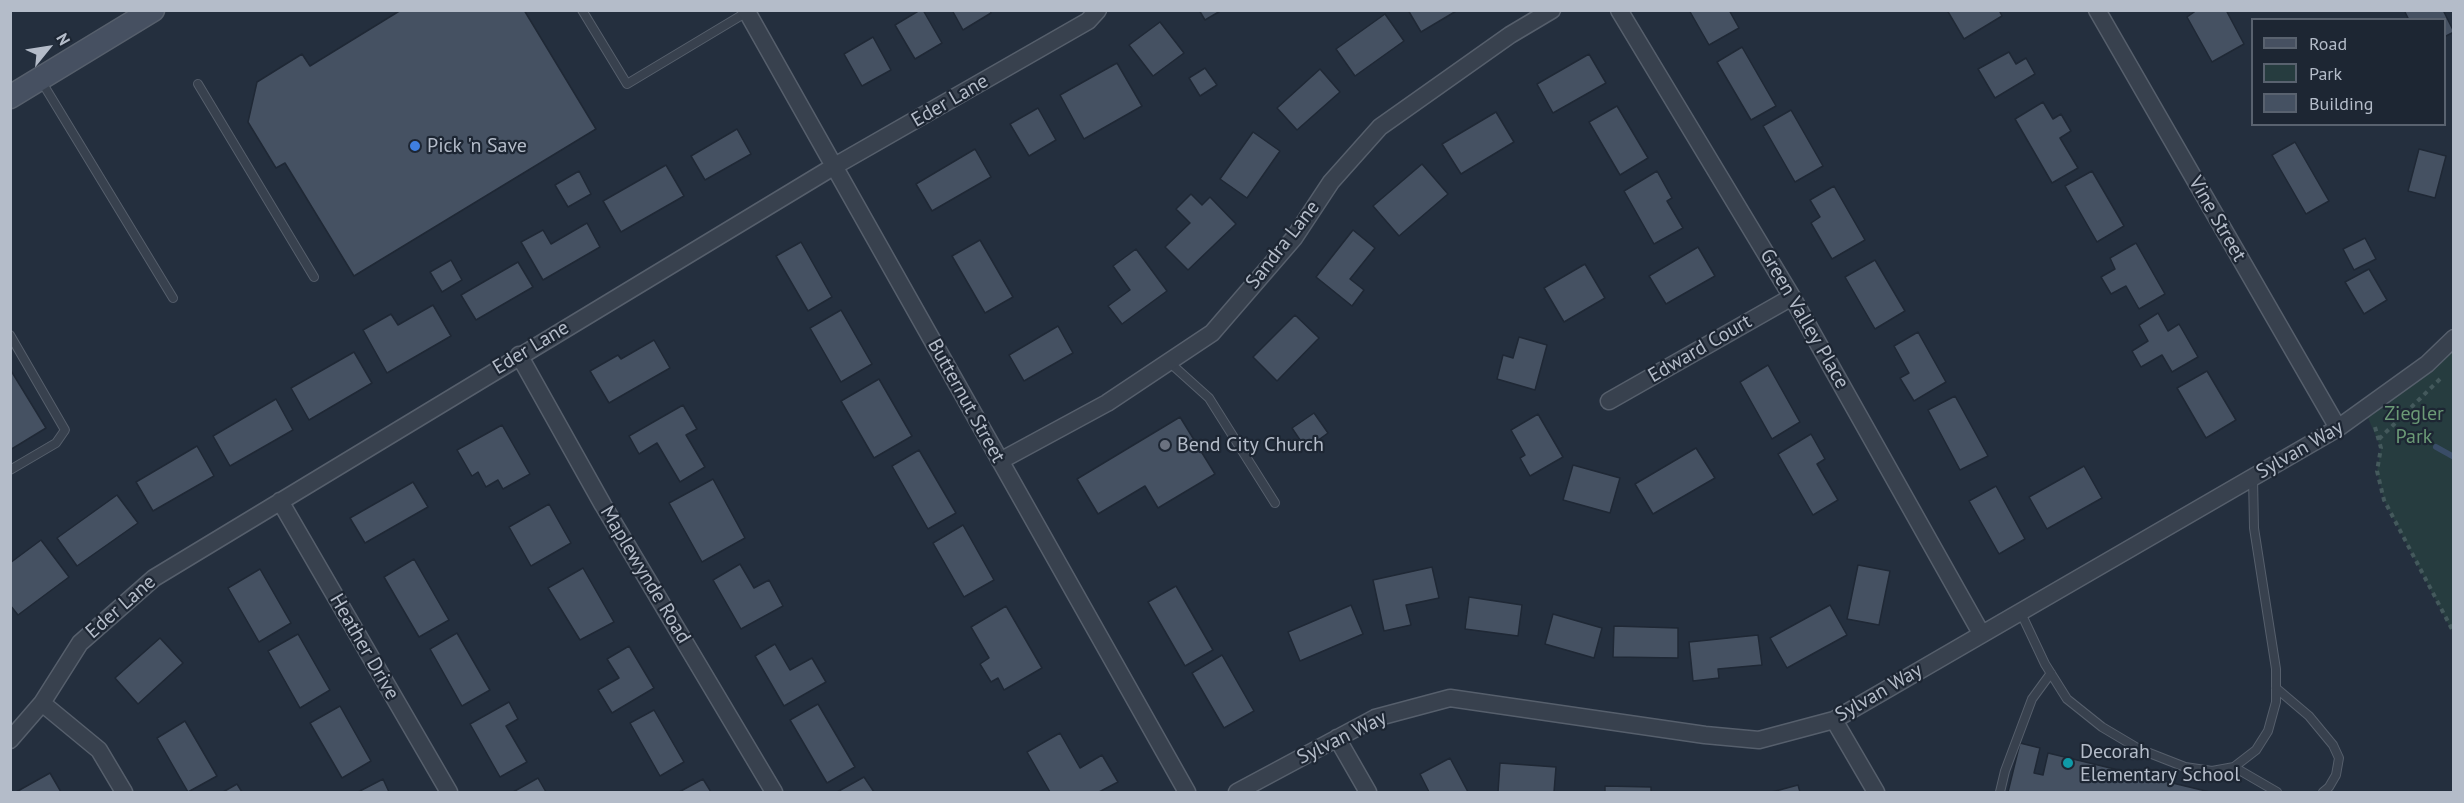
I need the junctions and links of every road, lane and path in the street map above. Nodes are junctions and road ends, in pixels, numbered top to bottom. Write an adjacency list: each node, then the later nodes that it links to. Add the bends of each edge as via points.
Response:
1 (153, 10): 8 (main road)
2 (582, 10): 7 (lane, via 627,84)
3 (1098, 10): 11 (street, Eder Lane, via 1088,21)
4 (1552, 10): 18 (street, Sandra Lane, via 1380,127 1331,182 1294,238 1212,333)
5 (1619, 10): 13 (street, Green Valley Place)
6 (2097, 10): 22 (street, Vine Street)
7 (746, 11): 11 (street, Butternut Street)
8 (40, 79): 10 (main road); 14 (lane)
9 (198, 84): 12 (lane)
10 (10, 97)
11 (833, 167): 17 (street, Eder Lane); 24 (street, Butternut Street)
12 (314, 277)
13 (1792, 297): 20 (street, Edward Court); 30 (street, Green Valley Place)
14 (173, 298)
15 (10, 335): 25 (lane, via 65,430 56,443)
16 (2454, 338): 22 (street, Sylvan Way, via 2427,364)
17 (519, 355): 27 (street, Eder Lane); 41 (street, Maplewynde Road, via 609,516)
18 (1169, 362): 24 (street, Sandra Lane, via 1107,402); 28 (lane, via 1209,398)
19 (2445, 374): 23 (path)
20 (1609, 401)
21 (2375, 427): 23 (path)
22 (2338, 428): 26 (street, Sylvan Way)
23 (2379, 439): 31 (path, via 2377,471 2384,500)
24 (1000, 461): 42 (street, Butternut Street)
25 (10, 470)
26 (2253, 477): 29 (street, Sylvan Way); 33 (lane, via 2254,528)
27 (280, 501): 34 (street, Eder Lane, via 154,578 124,602 80,643); 40 (street, Heather Drive)
28 (1275, 503)
29 (2020, 611): 30 (street, Sylvan Way); 32 (lane)
30 (1981, 633): 35 (street, Sylvan Way)
31 (2454, 633)
32 (2050, 673): 38 (lane, via 2067,699 2102,727 2139,749 2184,766 2212,771); 46 (lane, via 2029,708 2004,771)
33 (2276, 688): 38 (lane, via 2268,731 2256,750); 48 (lane, via 2309,716 2334,745 2339,758 2336,775)
34 (42, 703): 37 (street, Eder Lane); 39 (street, via 99,750)
35 (1834, 720): 36 (street, Sylvan Way, via 1759,740 1450,698 1375,718); 45 (street)
36 (1337, 738): 43 (street, Sylvan Way); 44 (street)
37 (10, 740)
38 (2234, 767): 47 (lane)
39 (124, 792)
40 (449, 792)
41 (774, 792)
42 (1187, 792)
43 (1237, 792)
44 (1368, 792)
45 (1876, 792)
46 (2000, 792)
47 (2277, 792)
48 (2322, 792)

